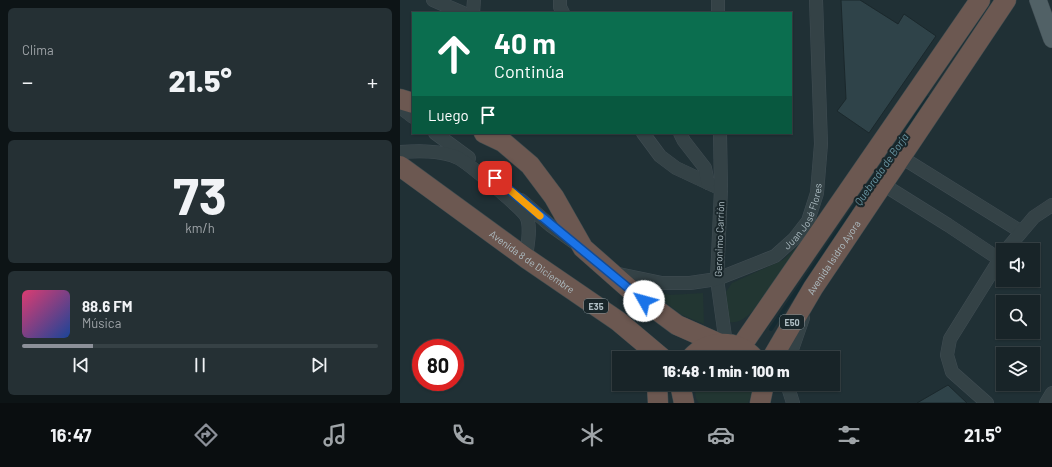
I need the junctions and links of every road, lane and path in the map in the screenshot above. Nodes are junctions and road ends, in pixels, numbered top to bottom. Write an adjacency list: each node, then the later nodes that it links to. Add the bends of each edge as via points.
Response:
1 (432, 0): 9 (street)
2 (474, 0): 10 (street)
3 (560, 0): 11 (street)
4 (718, 0): 12 (street)
5 (816, 0): 39 (street, Juan José Flores, via 821,144 817,193 808,222 775,256)
6 (980, 0): 18 (highway, E50)
7 (1006, 0): 24 (highway, Avenida Isidro Ayora / E50)
8 (1038, 0): 13 (main road)
9 (461, 12)
10 (473, 12)
11 (562, 12)
12 (718, 12)
13 (1052, 39)
14 (400, 99): 15 (highway)
15 (412, 103)
16 (400, 107): 17 (street)
17 (412, 116)
18 (891, 128): 24 (street); 42 (highway, E50)
19 (436, 134): 34 (street, via 484,169 550,225)
20 (486, 134): 34 (highway, via 503,142 530,165 554,197)
21 (644, 134): 28 (street, via 660,156 676,168)
22 (680, 134): 28 (street, via 705,168)
23 (720, 134): 30 (street, Geronimo Carrión)
24 (912, 141): 26 (highway, Avenida Isidro Ayora / E50)
25 (400, 152): 36 (street, via 421,151 458,158 506,196 526,216)
26 (901, 157): 29 (highway, Avenida Isidro Ayora / E50); 32 (street)
27 (400, 166): 36 (highway, Avenida 8 de Diciembre / E35)
28 (708, 183): 30 (street)
29 (884, 185): 35 (street, via 948,225); 40 (highway, Avenida Isidro Ayora / E50)
30 (721, 189): 39 (street, Geronimo Carrión)
31 (1052, 205): 32 (street, via 1034,217)
32 (1020, 231): 33 (street)
33 (1011, 243)
34 (583, 248): 38 (highway)
35 (996, 250)
36 (526, 258): 41 (highway, Avenida 8 de Diciembre / E35)
37 (996, 265): 53 (street, via 950,339 947,355 952,372)
38 (610, 273): 39 (street, Juan José Flores, via 662,282 690,283); 42 (highway, via 677,324)
39 (717, 279): 42 (street, Geronimo Carrión)
40 (813, 288): 46 (highway, Avenida Isidro Ayora / E50); 47 (street)
41 (618, 321): 43 (highway); 44 (highway, Avenida 8 de Diciembre / E35)
42 (735, 348): 45 (highway, via 706,347)
43 (639, 351)
44 (654, 351)
45 (701, 351)
46 (776, 351)
47 (791, 351)
48 (657, 391): 51 (highway)
49 (789, 391): 52 (street)
50 (1052, 393): 54 (street)
51 (658, 403)
52 (793, 403)
53 (987, 403)
54 (1046, 403)

